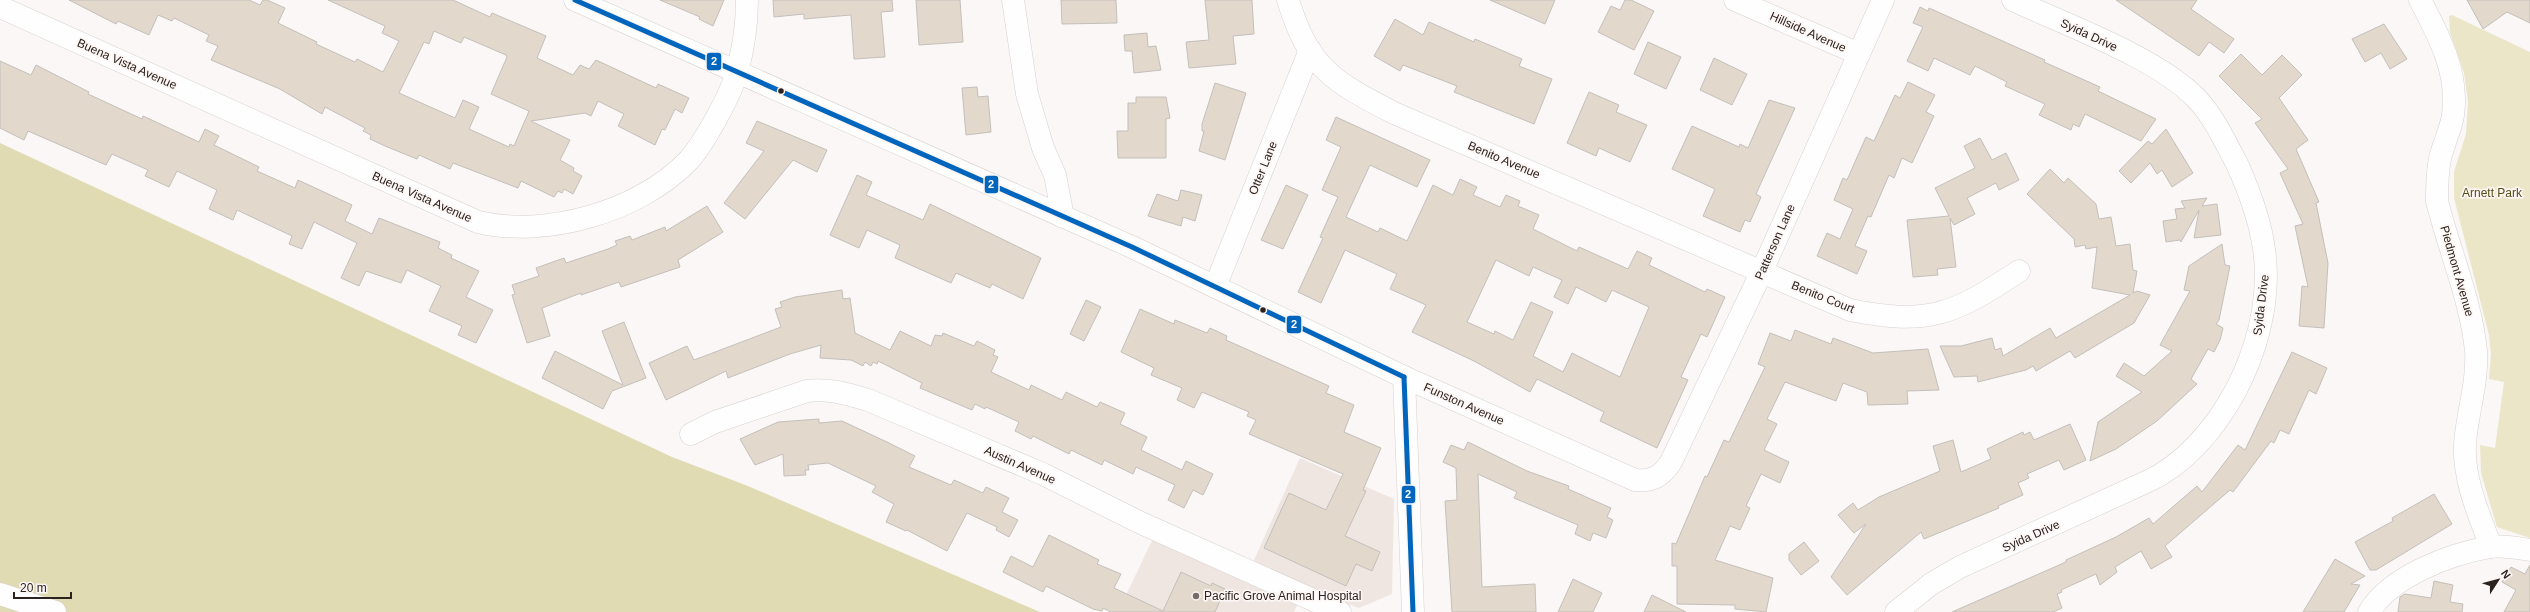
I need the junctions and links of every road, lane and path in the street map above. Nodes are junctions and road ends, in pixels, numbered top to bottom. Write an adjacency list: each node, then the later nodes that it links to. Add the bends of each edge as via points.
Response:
1 (575, 0): 12 (street, Funston Avenue)
2 (747, 0): 12 (street, Buena Vista Avenue)
3 (1013, 0): 13 (street, via 1027,94 1043,148 1055,175)
4 (1288, 0): 10 (street, Benito Avenue, via 1299,31)
5 (1735, 0): 11 (street, Hillside Avenue)
6 (1883, 0): 11 (street, Patterson Lane)
7 (2013, 0): 26 (street, Syida Drive, via 2130,54 2165,74 2196,98 2226,142 2247,186 2259,221 2266,284 2262,316 2256,345 2232,398 2205,435 2186,454 2160,475 1960,567 1931,584)
8 (2420, 0): 20 (street, Piedmont Avenue, via 2437,31 2454,88 2453,114 2440,158 2437,201 2473,328 2477,367 2465,445 2466,467 2472,493)
9 (0, 7): 12 (street, Buena Vista Avenue, via 478,222 499,227 549,225 588,217 619,206 670,177 702,144)
10 (1310, 50): 14 (street, Benito Avenue, via 1334,79 1394,112); 16 (street, Otter Lane)
11 (1859, 54): 14 (street, Patterson Lane)
12 (737, 72): 13 (street, Funston Avenue)
13 (1063, 217): 16 (street, Funston Avenue)
14 (1762, 271): 15 (street, Benito Court, via 1850,310 1888,318 1920,317 1952,310 1976,300); 19 (street, Patterson Lane, via 1671,462)
15 (2019, 272)
16 (1215, 287): 17 (street, Funston Avenue)
17 (1404, 377): 19 (street, Funston Avenue, via 1635,480 1650,481); 25 (street)
18 (691, 434): 24 (street, Austin Avenue, via 715,422 807,390 819,389 868,400 1043,474 1141,523)
19 (1656, 478)
20 (2491, 547): 21 (street); 27 (street, via 2419,571 2385,592)
21 (2530, 550)
22 (0, 594): 23 (street)
23 (55, 612)
24 (1340, 612)
25 (1413, 612)
26 (1896, 612)
27 (2369, 612)

